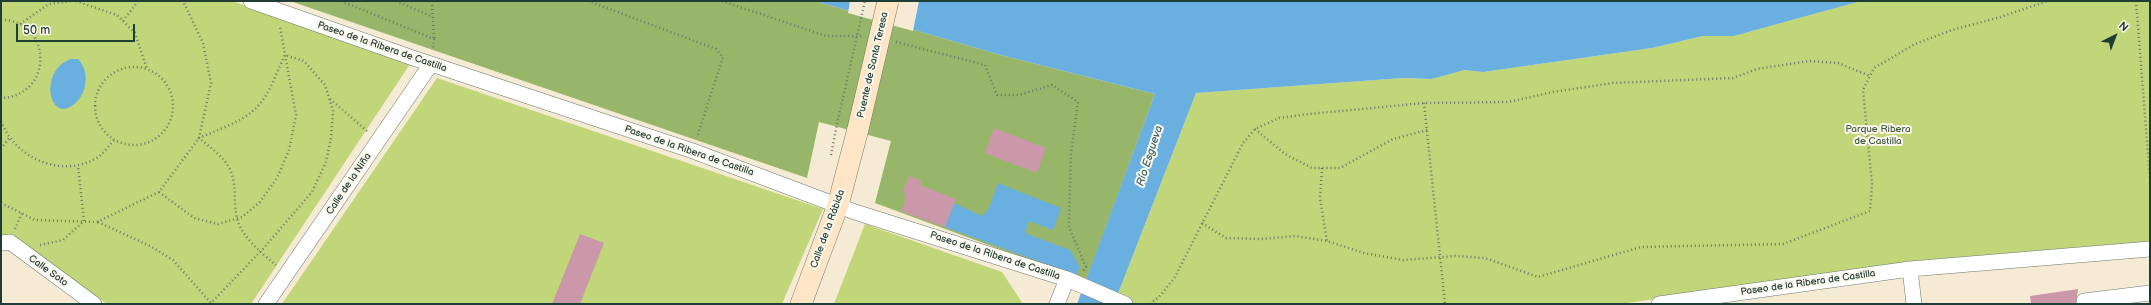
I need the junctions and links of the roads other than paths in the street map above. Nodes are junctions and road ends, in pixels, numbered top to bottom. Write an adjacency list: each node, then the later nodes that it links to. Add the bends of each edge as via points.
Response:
1 (251, 1): 3 (street, Paseo de la Ribera de Castilla)
2 (888, 1): 4 (main road, Puente de Santa Teresa, bridge)
3 (431, 64): 5 (street, Paseo de la Ribera de Castilla, via 693,151); 14 (street, Calle de la Niña)
4 (858, 129): 5 (main road, Calle de la Rábida)
5 (838, 205): 9 (street, Paseo de la Ribera de Castilla); 15 (main road, Calle de la Rábida)
6 (1, 243): 13 (street, Calle Soto, via 10,242)
7 (2150, 249): 8 (street, Paseo de la Ribera de Castilla)
8 (1910, 269): 17 (street, Paseo de la Ribera de Castilla); 18 (street)
9 (1074, 282): 12 (street, Paseo de la Ribera de Castilla); 16 (street)
10 (2150, 293): 11 (street)
11 (2084, 301)
12 (1124, 303)
13 (94, 304)
14 (266, 304)
15 (801, 304)
16 (1057, 304)
17 (1659, 304)
18 (1914, 304)

